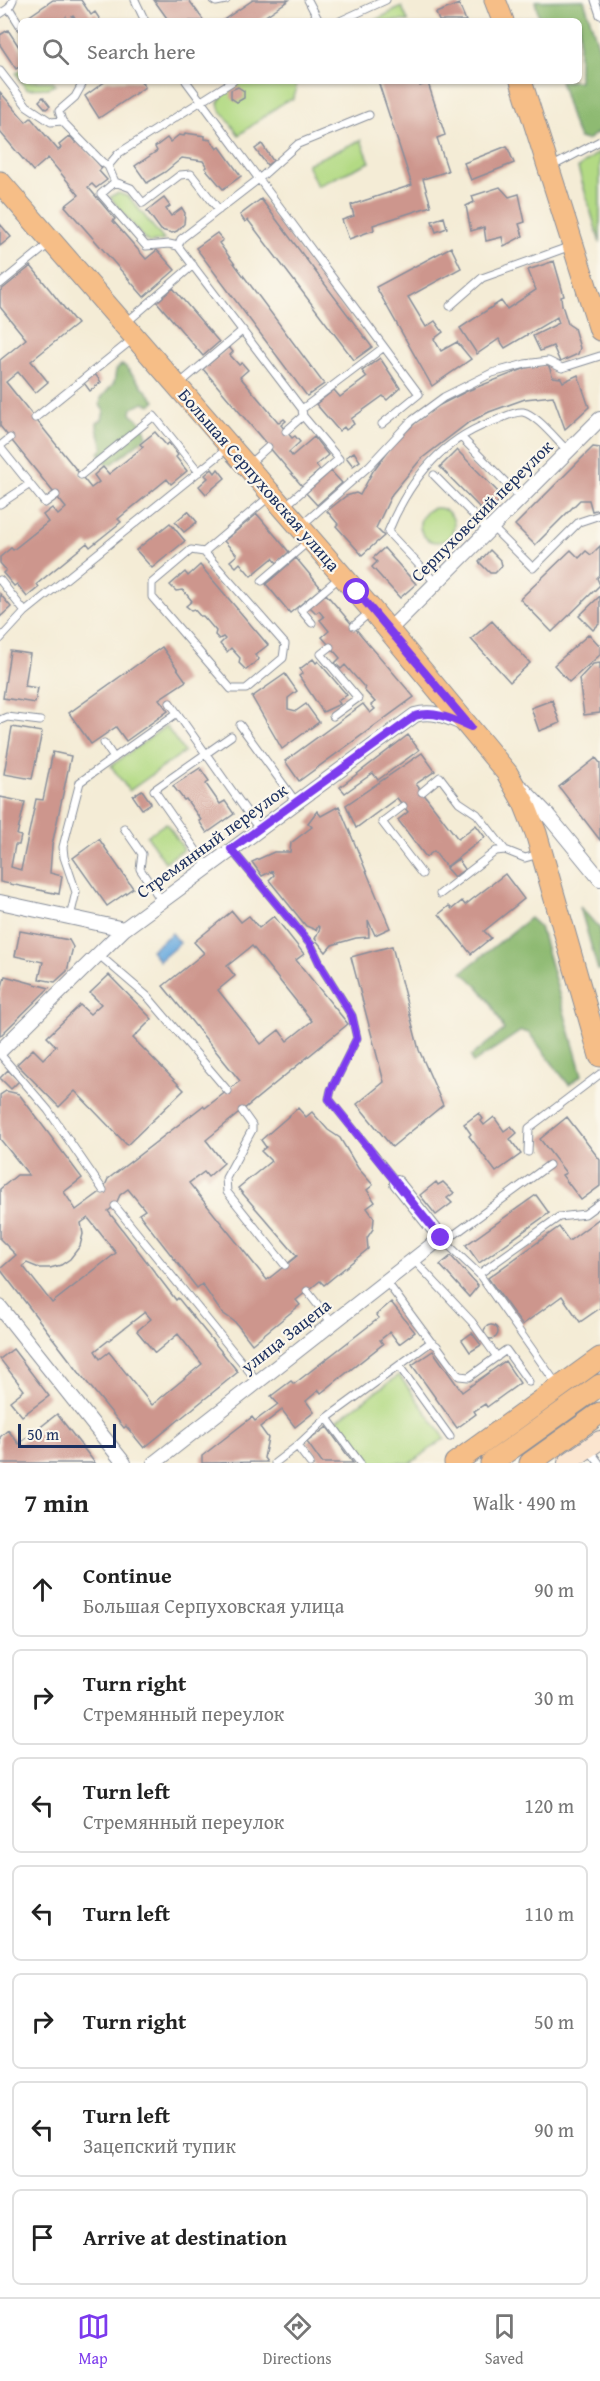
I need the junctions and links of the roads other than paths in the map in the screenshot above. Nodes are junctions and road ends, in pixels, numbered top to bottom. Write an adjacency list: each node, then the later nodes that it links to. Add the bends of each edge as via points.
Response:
1 (13, 0): 9 (lane)
2 (135, 0): 12 (lane)
3 (213, 0): 4 (lane)
4 (226, 0)
5 (308, 0): 13 (lane)
6 (386, 0): 14 (lane)
7 (495, 0): 15 (main road)
8 (595, 0): 11 (lane)
9 (9, 8): 10 (lane); 16 (lane)
10 (0, 14)
11 (600, 15)
12 (144, 18)
13 (317, 18)
14 (347, 18)
15 (502, 18)
16 (18, 22)
17 (0, 70): 24 (lane, via 27,105 51,122)
18 (82, 84): 24 (lane, via 59,111)
19 (188, 84): 22 (lane)
20 (228, 84): 22 (lane)
21 (522, 84): 27 (main road)
22 (201, 101): 26 (lane, via 119,153); 28 (lane)
23 (369, 115): 28 (lane, via 298,144)
24 (62, 121): 26 (lane)
25 (600, 141): 27 (lane)
26 (108, 165): 30 (lane)
27 (548, 169): 33 (main road)
28 (260, 178): 31 (lane); 41 (lane)
29 (0, 182): 32 (main road, Большая Серпуховская улица)
30 (115, 182): 31 (lane, via 131,188 143,203 180,175 191,174); 34 (lane, via 101,194 141,243 152,247)
31 (219, 210): 34 (lane, via 181,239)
32 (52, 242): 36 (lane); 40 (main road, Большая Серпуховская улица)
33 (573, 245): 37 (lane, via 482,278); 39 (main road)
34 (178, 246): 35 (lane)
35 (193, 265): 38 (lane); 40 (lane)
36 (0, 284)
37 (450, 306)
38 (243, 330): 43 (lane); 44 (lane)
39 (600, 330)
40 (130, 331): 43 (main road, Большая Серпуховская улица); 45 (lane)
41 (384, 347): 44 (lane); 47 (lane, via 419,394)
42 (600, 356): 66 (lane, via 562,368 548,361 525,364 492,374 444,397 410,422)
43 (177, 386): 52 (main road, Большая Серпуховская улица)
44 (303, 412): 48 (lane); 62 (lane, via 339,459)
45 (35, 418)
46 (600, 418): 54 (street, Серпуховский переулок)
47 (382, 424)
48 (286, 431)
49 (10, 438): 51 (lane)
50 (462, 438): 54 (lane, via 520,411 531,414); 61 (lane); 71 (lane, via 425,467 412,483 388,532)
51 (0, 446): 59 (lane)
52 (230, 447): 55 (main road, Большая Серпуховская улица); 56 (lane)
53 (268, 447): 55 (lane)
54 (568, 451): 61 (street, Серпуховский переулок)
55 (247, 466): 62 (main road, Большая Серпуховская улица)
56 (199, 472): 57 (lane, via 154,416); 73 (lane)
57 (81, 475)
58 (434, 475): 65 (lane)
59 (30, 484): 60 (lane, via 45,503); 63 (lane)
60 (56, 495)
61 (521, 498): 65 (street, Серпуховский переулок)
62 (278, 501): 66 (main road, Большая Серпуховская улица); 67 (lane)
63 (0, 504)
64 (600, 515): 65 (lane, via 579,522 533,568)
65 (490, 528): 71 (street, Серпуховский переулок)
66 (305, 533): 68 (main road, Большая Серпуховская улица); 70 (lane)
67 (204, 552): 67 (lane, via 285,644 283,658 246,689 231,689 152,597 153,583 191,550)
68 (342, 575): 72 (main road, Большая Серпуховская улица); 74 (lane, via 301,610)
69 (0, 580): 73 (lane)
70 (261, 581)
71 (436, 583): 76 (street, Серпуховский переулок)
72 (372, 610): 75 (lane); 76 (main road, Большая Серпуховская улица)
73 (25, 612): 77 (lane)
74 (312, 622)
75 (354, 626)
76 (389, 630): 85 (main road, Большая Серпуховская улица)
77 (0, 639)
78 (330, 647): 81 (lane, via 321,654 358,698)
79 (170, 703): 80 (lane)
80 (177, 713): 88 (lane); 89 (lane)
81 (333, 717)
82 (0, 720): 83 (lane, via 7,717)
83 (40, 721)
84 (240, 724): 92 (lane)
85 (471, 727): 90 (main road, Большая Серпуховская улица); 92 (street, Стремянный переулок, via 441,715 415,716)
86 (231, 736): 88 (lane)
87 (104, 743): 89 (lane)
88 (206, 754): 95 (lane); 99 (lane, via 154,790)
89 (114, 758): 105 (lane, via 80,782 63,847 76,892)
90 (507, 773): 98 (main road, Большая Серпуховская улица, via 524,803); 101 (street)
91 (422, 792): 97 (lane, via 441,777)
92 (296, 802): 95 (street, Стремянный переулок)
93 (403, 806): 100 (lane, via 382,822)
94 (124, 828): 103 (lane, via 142,854 140,869)
95 (259, 829): 96 (street, Стремянный переулок)
96 (231, 849): 99 (street, Стремянный переулок); 115 (lane, via 311,945 352,1016 357,1038 329,1099)
97 (505, 850): 98 (lane, via 525,858); 102 (lane, via 496,851)
98 (542, 853): 109 (main road, Большая Серпуховская улица)
99 (207, 866): 103 (street, Стремянный переулок)
100 (422, 874)
101 (600, 879)
102 (440, 894)
103 (161, 900): 106 (street, Стремянный переулок)
104 (0, 902): 105 (street)
105 (70, 917): 106 (street)
106 (124, 929): 107 (street, Стремянный переулок)
107 (98, 954): 108 (street, Стремянный переулок); 111 (lane, via 148,997)
108 (0, 1052): 116 (lane, via 48,1110)
109 (600, 1056)
110 (600, 1074): 113 (lane, via 529,1128)
111 (228, 1090)
112 (242, 1111): 121 (lane, via 252,1130 226,1178 227,1192)
113 (528, 1152)
114 (549, 1165): 119 (lane, via 455,1234)
115 (397, 1183): 119 (street)
116 (103, 1190)
117 (600, 1203): 122 (lane, via 585,1214 560,1216)
118 (115, 1206): 131 (lane)
119 (441, 1238): 120 (street, улица Зацепа); 122 (lane)
120 (413, 1259): 123 (street, улица Зацепа); 128 (lane, via 472,1322)
121 (285, 1265)
122 (479, 1274): 134 (lane)
123 (386, 1281): 126 (street, улица Зацепа); 127 (lane)
124 (307, 1291): 126 (lane)
125 (0, 1306): 140 (street)
126 (332, 1323): 131 (street, улица Зацепа)
127 (431, 1342): 128 (lane, via 459,1376 469,1377); 130 (lane)
128 (497, 1357): 132 (lane, via 506,1350)
129 (600, 1358): 134 (main road)
130 (399, 1366): 136 (lane); 137 (lane)
131 (258, 1382): 141 (street, улица Зацепа)
132 (529, 1382)
133 (600, 1385): 146 (main road)
134 (559, 1388): 145 (main road)
135 (600, 1413): 147 (main road)
136 (327, 1418): 138 (lane); 144 (lane)
137 (450, 1437)
138 (297, 1446): 142 (lane); 143 (lane)
139 (596, 1450): 148 (main road)
140 (124, 1463)
141 (154, 1463)
142 (275, 1463)
143 (310, 1463)
144 (360, 1463)
145 (455, 1463)
146 (491, 1463)
147 (530, 1463)
148 (567, 1463)

